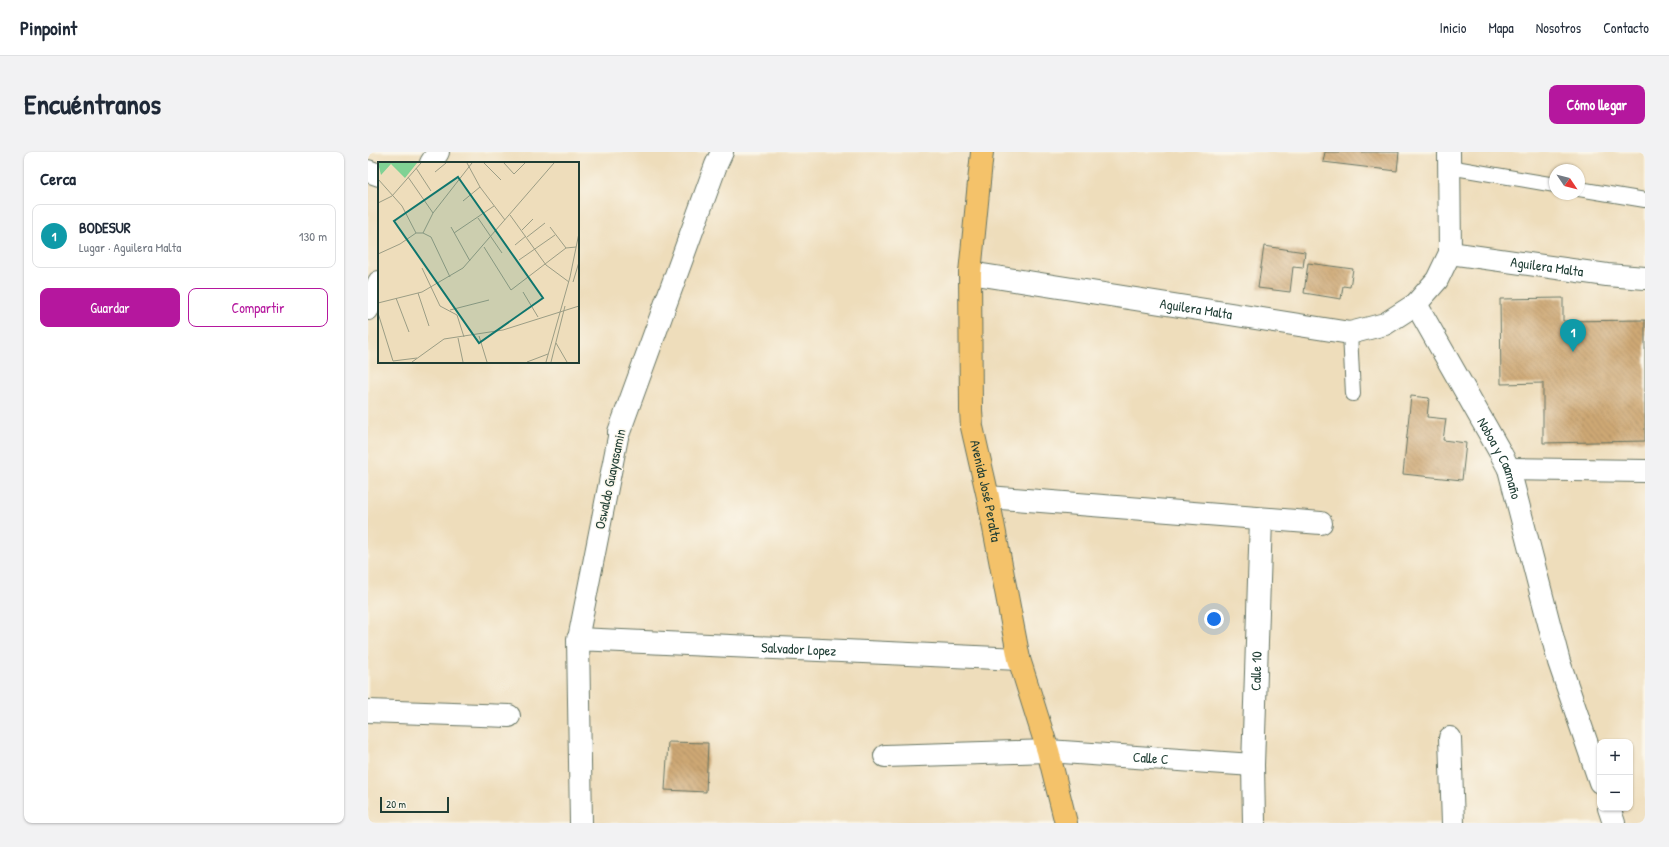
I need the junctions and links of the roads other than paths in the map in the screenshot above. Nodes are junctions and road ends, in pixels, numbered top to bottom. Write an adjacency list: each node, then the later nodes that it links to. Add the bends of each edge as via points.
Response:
1 (438, 152): 5 (street)
2 (722, 152): 19 (street, Oswaldo Guayasamin)
3 (982, 152): 12 (highway, Avenida José Peralta)
4 (1449, 159): 8 (lane); 11 (street)
5 (433, 162)
6 (368, 171): 7 (street)
7 (378, 175)
8 (1549, 184)
9 (1585, 190): 10 (lane)
10 (1645, 200)
11 (1450, 252): 13 (street, Aguilera Malta, via 1607,275); 15 (street, via 1437,280)
12 (970, 273): 17 (street, Aguilera Malta); 22 (highway, Avenida José Peralta, via 971,421)
13 (1645, 278)
14 (378, 285): 16 (street)
15 (1416, 304): 17 (street, Aguilera Malta, via 1385,324); 20 (street, Noboa y Caamaño)
16 (368, 310)
17 (1350, 332): 18 (lane)
18 (1353, 394)
19 (619, 432): 25 (street, Oswaldo Guayasamin)
20 (1509, 469): 21 (street); 33 (street, Noboa y Caamaño, via 1559,662)
21 (1645, 471)
22 (988, 497): 23 (street); 26 (highway, Avenida José Peralta)
23 (1261, 519): 24 (street); 32 (street, Calle 10)
24 (1321, 523)
25 (578, 639): 26 (street, Salvador Lopez); 35 (street, Oswaldo Guayasamin)
26 (1020, 659): 30 (highway, Avenida José Peralta)
27 (368, 711): 28 (street)
28 (509, 716)
29 (1450, 738): 38 (street)
30 (1048, 751): 31 (street, Calle C); 32 (street, Calle C); 36 (highway, Avenida José Peralta)
31 (885, 756)
32 (1253, 765): 37 (street, Calle 10)
33 (1598, 775)
34 (1610, 811): 39 (street)
35 (581, 823)
36 (1066, 823)
37 (1254, 823)
38 (1454, 823)
39 (1614, 823)

